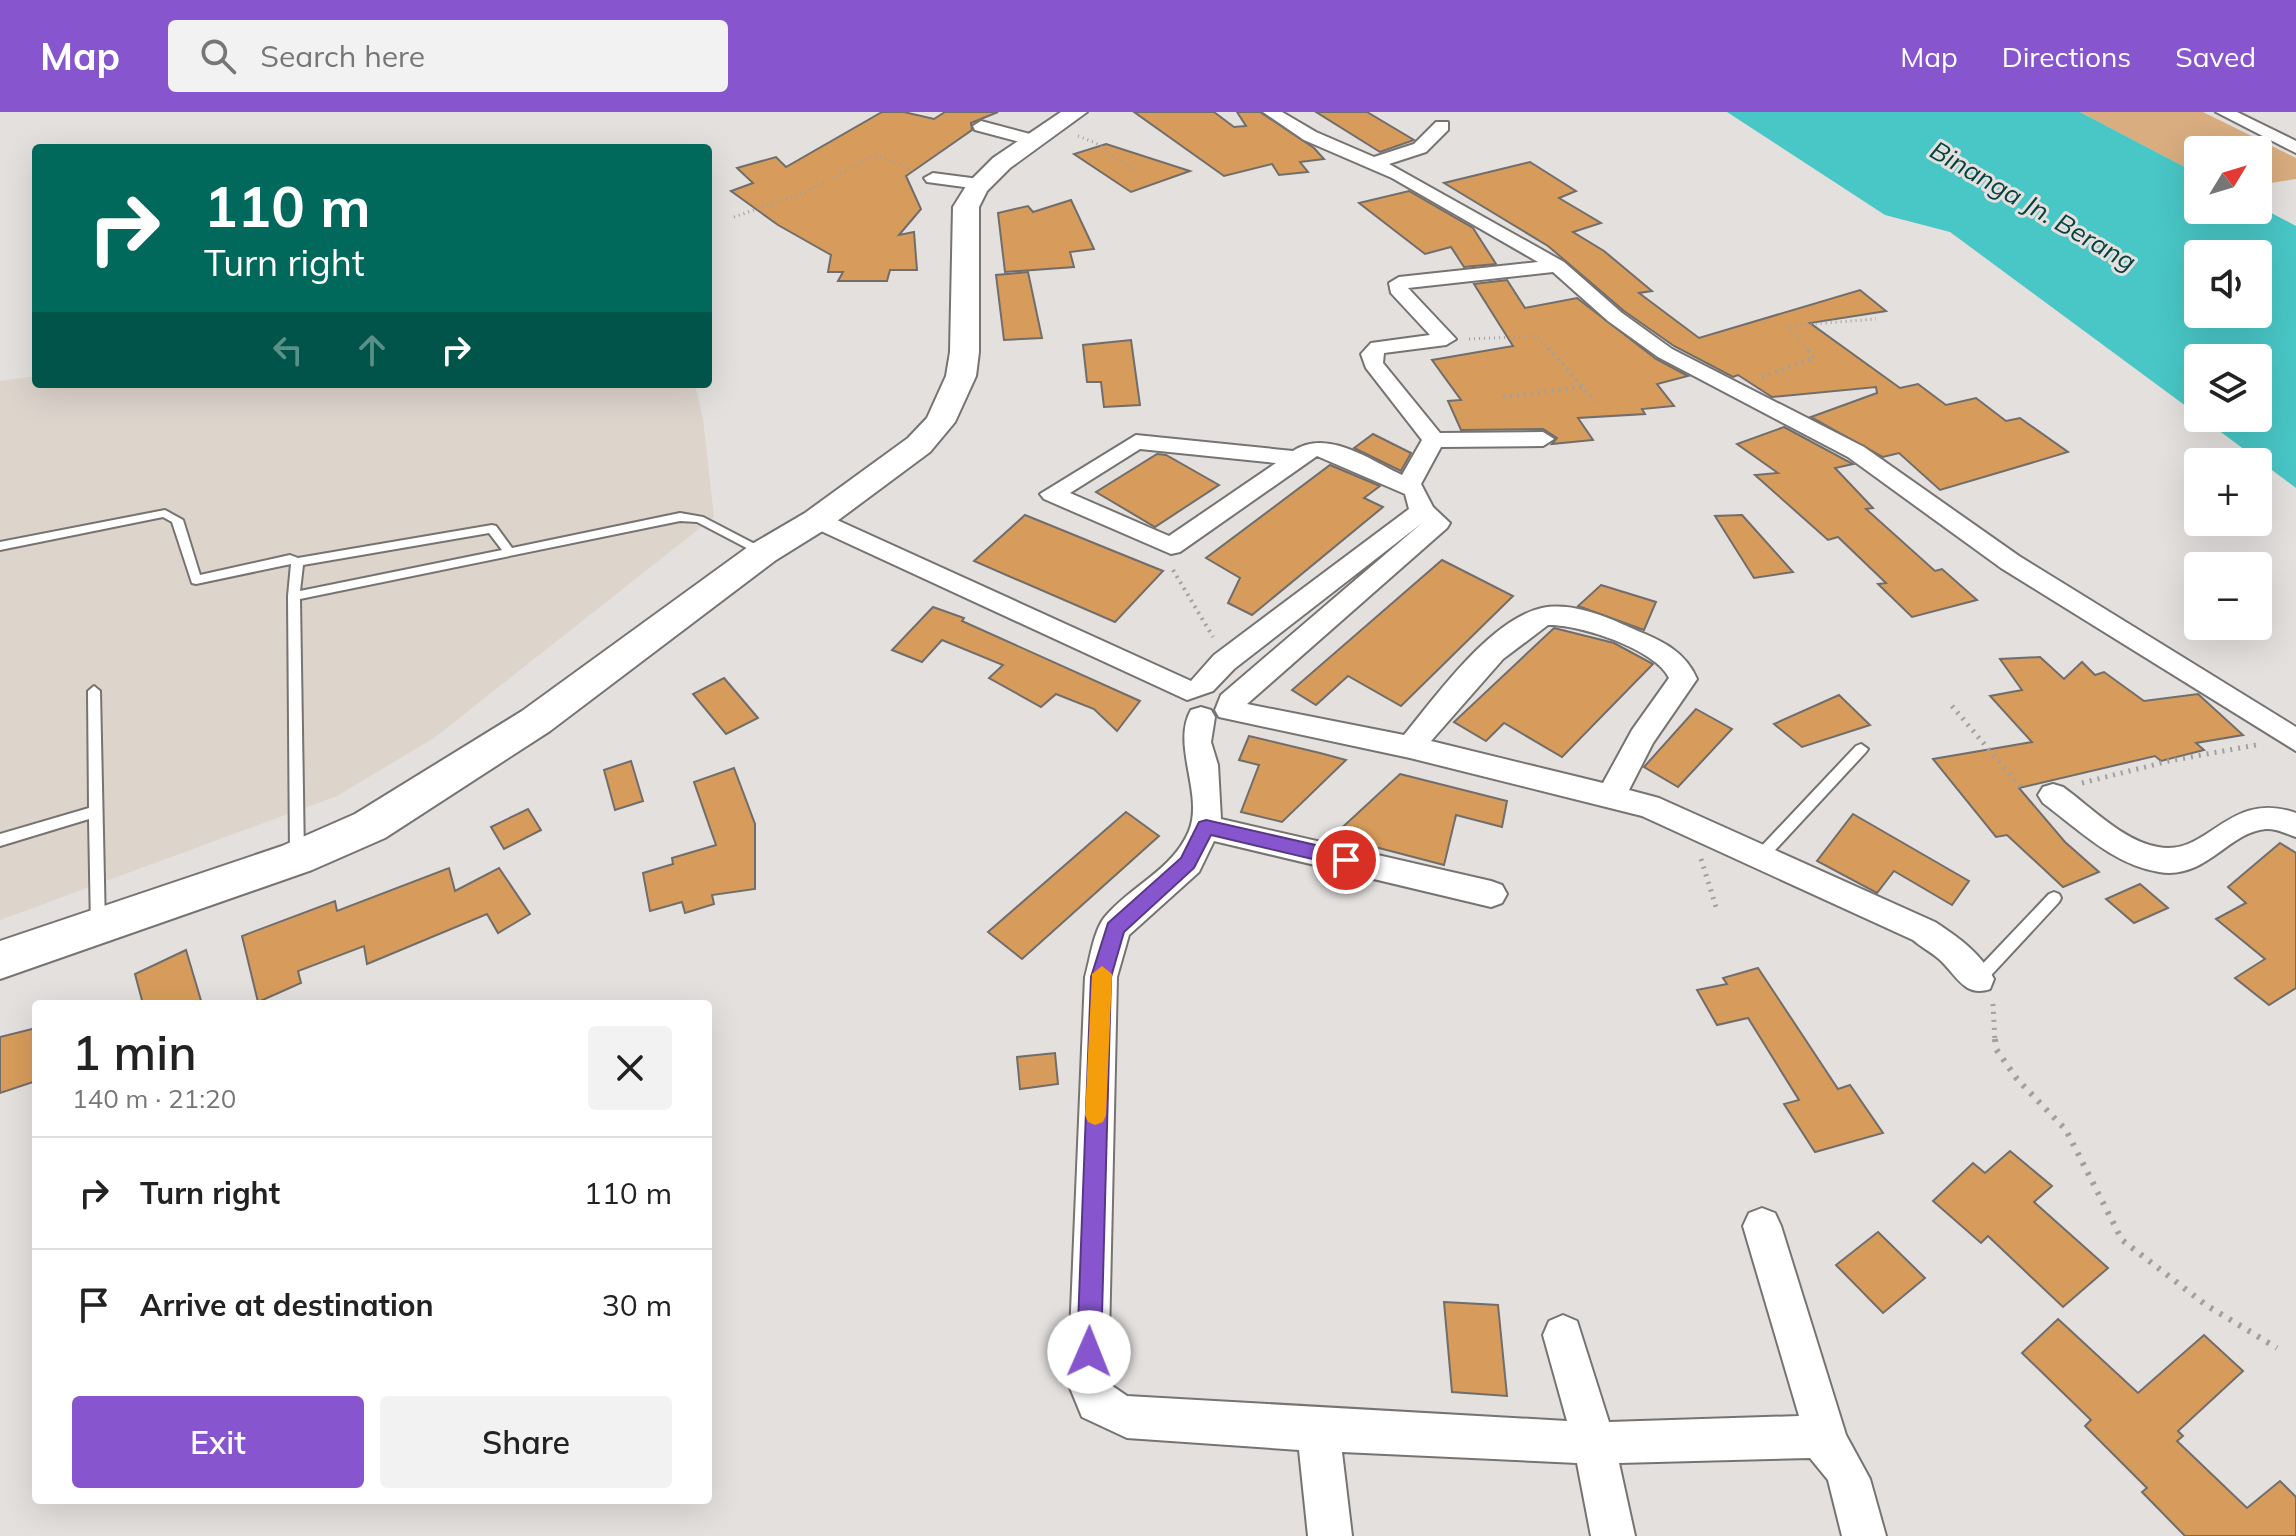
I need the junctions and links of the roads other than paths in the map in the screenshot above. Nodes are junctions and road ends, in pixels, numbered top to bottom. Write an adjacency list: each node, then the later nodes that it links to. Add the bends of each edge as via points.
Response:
1 (1271, 112): 9 (street, via 1310,136)
2 (2224, 112): 7 (street)
3 (1052, 124): 4 (street); 11 (main road)
4 (981, 126)
5 (1442, 126): 9 (street, via 1420,148)
6 (2296, 136): 7 (street)
7 (2276, 138): 8 (street)
8 (2296, 148)
9 (1373, 163): 12 (street)
10 (933, 178): 11 (street)
11 (968, 183): 18 (main road, via 965,369 957,397 932,433)
12 (1557, 266): 14 (street, via 1399,283 1398,289 1446,339 1378,347 1371,354 1373,364); 26 (street, via 1665,353 1856,452 2010,562)
13 (1543, 439): 14 (street)
14 (1434, 440): 16 (street)
15 (1294, 458): 15 (street, via 1171,546 1052,494 1136,442); 16 (street, via 1325,448)
16 (1408, 485): 17 (street, via 1418,494)
17 (1422, 511): 25 (street, via 1224,662); 25 (street, via 1438,523)
18 (817, 520): 20 (main road); 25 (street)
19 (0, 546): 22 (lane, via 165,513 177,520 196,580 274,561)
20 (764, 552): 21 (lane, via 691,517); 36 (main road, via 536,721 370,826)
21 (510, 553): 22 (lane, via 492,529); 23 (lane)
22 (297, 562): 23 (lane)
23 (294, 596): 36 (lane)
24 (94, 691): 31 (lane)
25 (1210, 701): 27 (street); 33 (street, via 1197,742 1206,789)
26 (2295, 741)
27 (1410, 747): 29 (street); 29 (street, via 1461,686 1524,624 1546,616 1587,621 1673,661 1683,679 1642,737)
28 (1861, 749): 35 (lane)
29 (1611, 795): 35 (street, via 1649,806)
30 (2053, 795): 32 (street, via 2110,836 2163,861 2202,850 2257,819)
31 (95, 812): 34 (lane); 39 (lane)
32 (2296, 825)
33 (1206, 827): 37 (street); 44 (street, via 1188,863 1115,928 1101,977 1088,1383 1099,1407 1127,1417)
34 (0, 840)
35 (1760, 857): 41 (street, via 1924,931)
36 (297, 858): 39 (main road)
37 (1491, 894)
38 (2054, 898): 41 (lane)
39 (97, 913): 40 (main road)
40 (0, 960)
41 (1978, 979)
42 (1762, 1226): 46 (street)
43 (1563, 1335): 45 (street)
44 (1318, 1430): 45 (street); 47 (street)
45 (1594, 1443): 46 (street, via 1813,1437); 48 (street)
46 (1828, 1443): 49 (street, via 1840,1456)
47 (1330, 1536)
48 (1613, 1536)
49 (1864, 1536)

